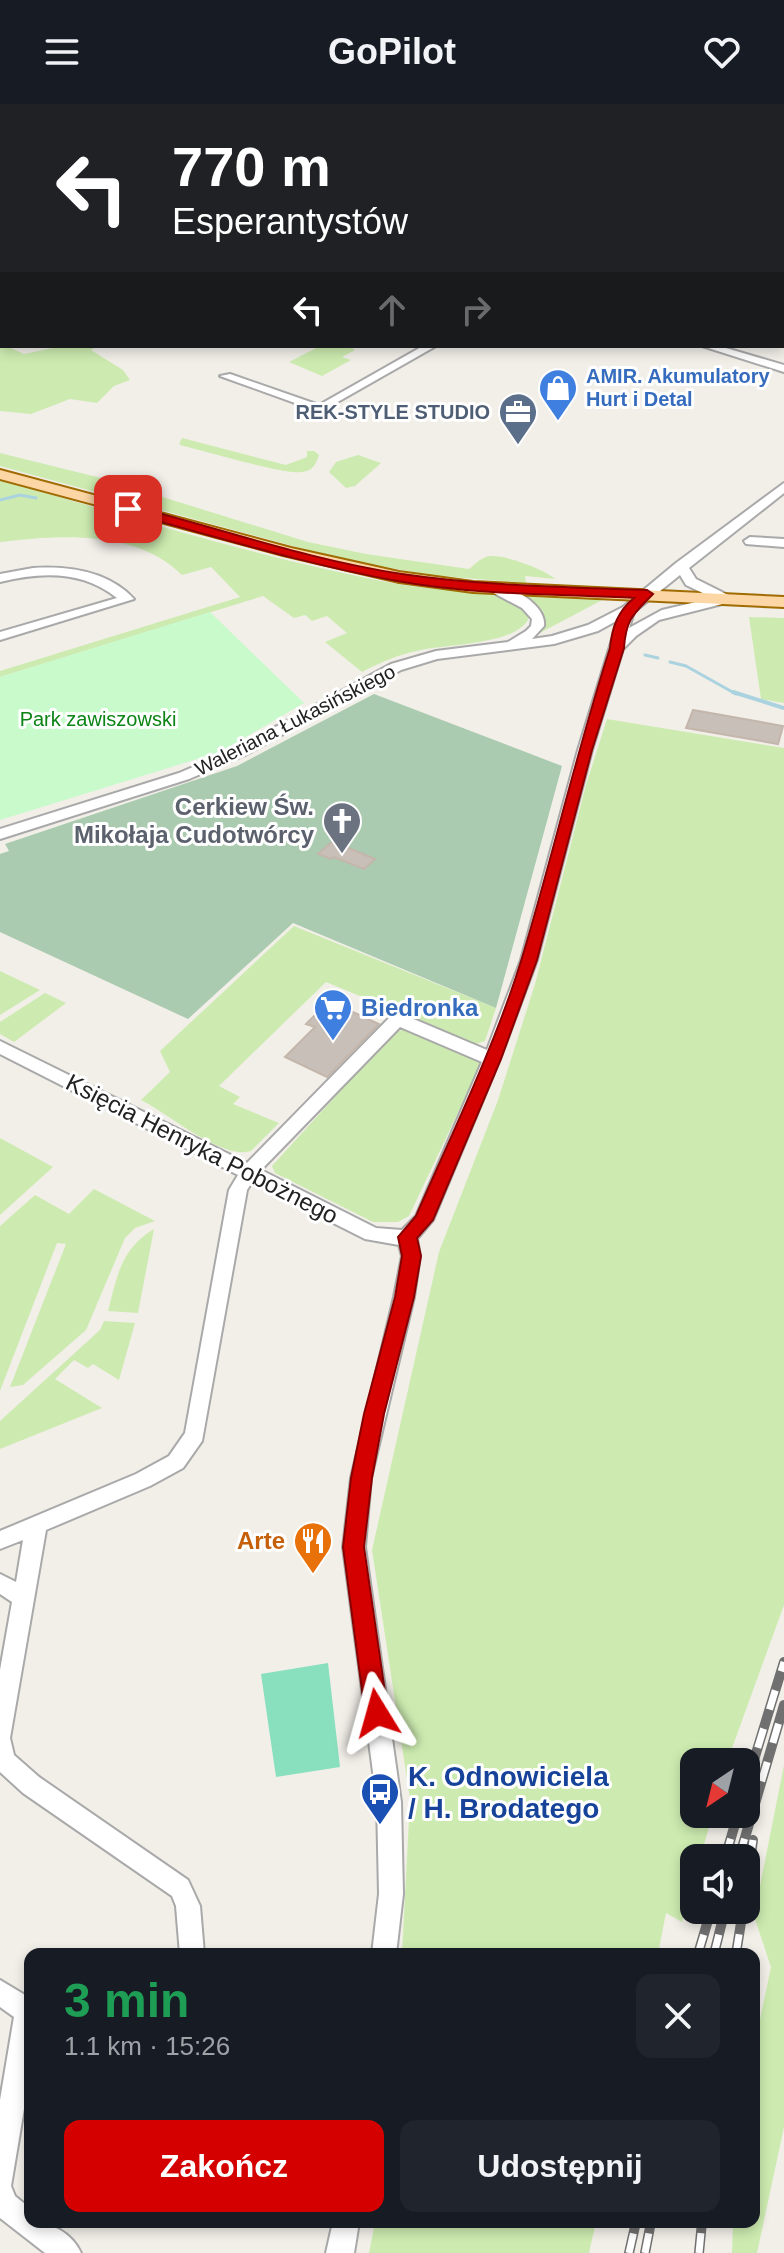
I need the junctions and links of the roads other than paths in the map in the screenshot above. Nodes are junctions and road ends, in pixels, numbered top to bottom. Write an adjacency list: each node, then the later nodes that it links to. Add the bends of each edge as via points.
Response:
1 (427, 348): 4 (street, via 320,409)
2 (714, 348): 3 (street)
3 (784, 369)
4 (226, 376)
5 (0, 474): 11 (main road, via 319,561)
6 (784, 487): 9 (street, Waleriana Łukasińskiego)
7 (750, 541): 8 (street)
8 (784, 543)
9 (681, 566): 12 (street, Waleriana Łukasińskiego); 13 (street, via 691,582)
10 (0, 578): 17 (street, via 25,571 75,573 106,582 127,599)
11 (495, 588): 12 (main road); 18 (street, Waleriana Łukasińskiego, via 525,601 538,620 528,635)
12 (647, 594): 13 (main road); 15 (street, Waleriana Łukasińskiego)
13 (725, 599): 14 (main road); 19 (street, via 650,617)
14 (784, 602)
15 (628, 610): 16 (street, Waleriana Łukasińskiego); 19 (street)
16 (578, 634): 18 (street, Waleriana Łukasińskiego); 19 (street, via 605,638)
17 (0, 636)
18 (501, 646): 20 (street, Waleriana Łukasińskiego, via 396,667 240,752 184,776)
19 (617, 648): 22 (street, via 529,960)
20 (0, 834)
21 (3, 1053): 23 (street, Księcia Henryka Pobożnego)
22 (492, 1059): 23 (street, via 398,1019); 24 (street, via 424,1220)
23 (249, 1172): 24 (street, Księcia Henryka Pobożnego, via 372,1234); 25 (street, via 238,1190 195,1435 176,1462)
24 (407, 1237): 32 (street, via 411,1256 404,1297 361,1478 354,1547 389,1802 391,1894)
25 (36, 1526): 26 (street); 28 (street)
26 (0, 1540)
27 (0, 1583): 28 (street)
28 (25, 1599): 29 (street)
29 (0, 1734)
30 (0, 1742): 31 (street, via 4,1761 31,1785 180,1888 188,1906)
31 (192, 1948)
32 (385, 1948)
33 (0, 1992): 34 (street)
34 (24, 2009)
35 (24, 2030): 36 (street)
36 (0, 2182)
37 (0, 2191): 38 (street, via 3,2204)
38 (24, 2220)
39 (34, 2228): 41 (street)
40 (345, 2228): 42 (street)
41 (67, 2253)
42 (340, 2253)

